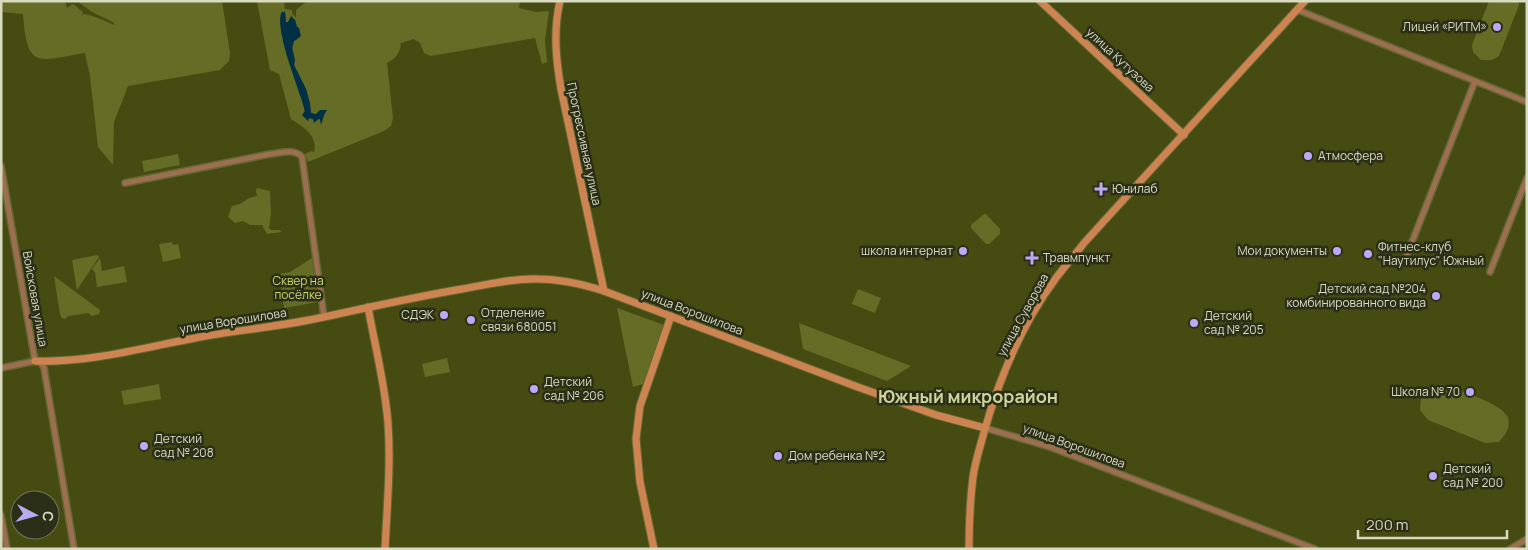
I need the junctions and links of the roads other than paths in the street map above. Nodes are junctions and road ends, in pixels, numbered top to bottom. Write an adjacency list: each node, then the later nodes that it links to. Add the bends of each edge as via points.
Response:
1 (560, 1): 13 (main road, Прогрессивная улица, via 555,44 559,78)
2 (1040, 1): 7 (main road, улица Кутузова)
3 (1305, 1): 4 (main road, улица Суворова)
4 (1298, 10): 5 (street); 7 (main road, улица Суворова)
5 (1476, 81): 6 (street); 11 (street)
6 (1527, 102)
7 (1184, 135): 19 (main road, улица Суворова, via 1055,279 1010,358)
8 (1, 166): 17 (street, Войсковая улица)
9 (1527, 178): 12 (street)
10 (125, 183): 16 (street, via 270,154 297,152 302,157)
11 (1404, 260)
12 (1490, 272)
13 (604, 291): 14 (main road, улица Ворошилова, via 576,282 522,279); 15 (main road, улица Ворошилова)
14 (368, 307): 16 (main road, улица Ворошилова); 24 (main road, via 384,384 388,424 389,490)
15 (671, 316): 19 (main road, улица Ворошилова, via 916,408); 25 (main road, via 640,406 636,438 640,482)
16 (324, 317): 17 (main road, улица Ворошилова, via 84,358)
17 (35, 361): 18 (street); 23 (street, Войсковая улица, via 44,368)
18 (1, 368)
19 (985, 428): 26 (main road, улица Суворова, via 973,475); 27 (street, улица Ворошилова, via 1050,447)
20 (1, 515): 22 (street)
21 (1527, 539): 28 (street)
22 (7, 549)
23 (74, 549)
24 (384, 549)
25 (654, 549)
26 (969, 549)
27 (1315, 549)
28 (1510, 549)

